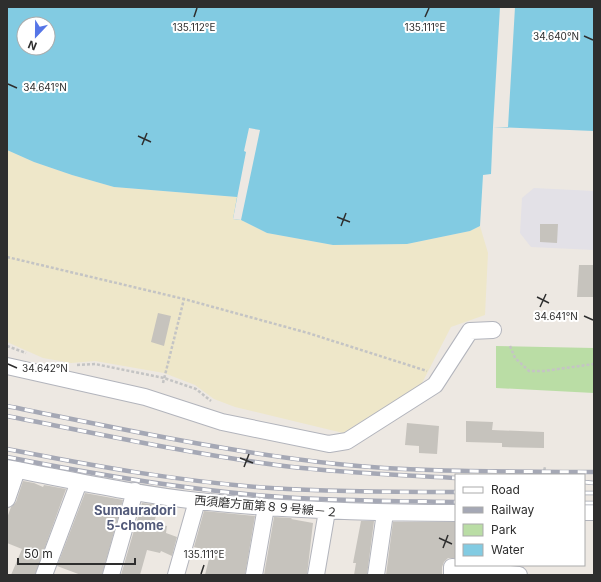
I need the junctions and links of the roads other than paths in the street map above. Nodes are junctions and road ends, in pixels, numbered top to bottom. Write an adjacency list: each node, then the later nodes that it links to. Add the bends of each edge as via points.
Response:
1 (493, 330): 2 (street, via 470,331 434,386 347,441 329,444 222,422 145,397)
2 (7, 366)
3 (12, 469): 4 (street, 西須磨方面第８９号線－２); 6 (street)
4 (79, 482): 5 (street, 西須磨方面第８９号線－２); 12 (street)
5 (135, 492): 7 (street, 西須磨方面第８９号線－２); 13 (street)
6 (7, 499)
7 (197, 501): 8 (street, 西須磨方面第８９号線－２); 14 (street)
8 (266, 507): 9 (street, 西須磨方面第８９号線－２); 15 (street)
9 (327, 511): 10 (street, 西須磨方面第８９号線－２); 16 (street)
10 (385, 513): 11 (street, 西須磨方面第８９号線－２); 17 (street)
11 (455, 513)
12 (44, 575)
13 (111, 575)
14 (176, 575)
15 (254, 575)
16 (316, 575)
17 (376, 575)
18 (452, 575): 19 (street, via 452,567)
19 (519, 575)

